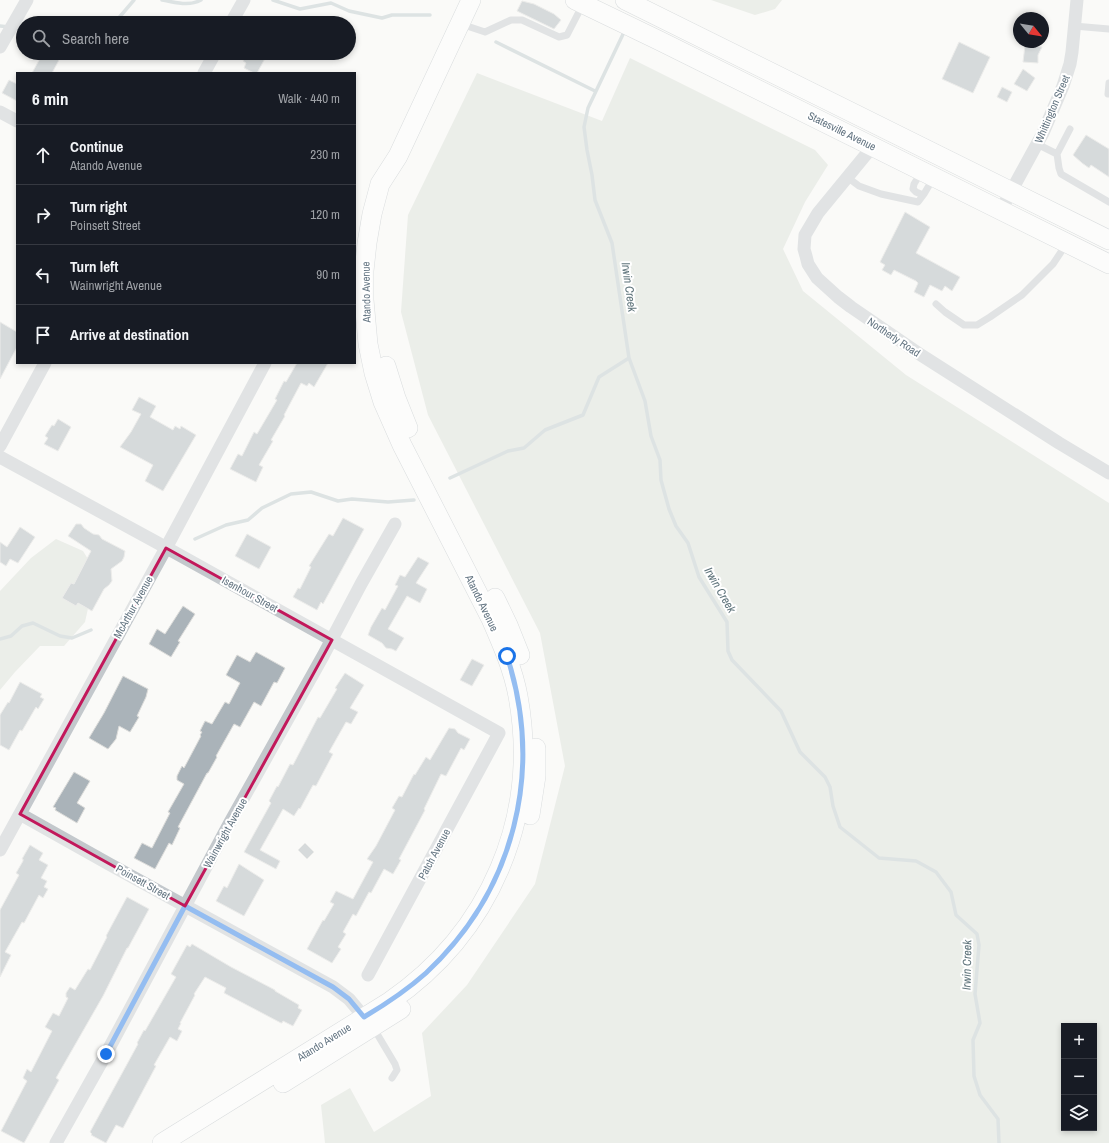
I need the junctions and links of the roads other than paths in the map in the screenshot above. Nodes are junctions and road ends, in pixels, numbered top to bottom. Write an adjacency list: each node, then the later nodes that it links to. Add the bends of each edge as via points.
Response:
1 (27, 0): 7 (street)
2 (244, 0): 8 (street)
3 (471, 0): 10 (main road, Atando Avenue)
4 (625, 0): 26 (main road, Statesville Avenue)
5 (1077, 0): 11 (street, Whittington Street)
6 (579, 2): 10 (lane, via 567,35 559,37 522,20 511,20 485,32); 22 (main road, Statesville Avenue)
7 (18, 16)
8 (235, 16)
9 (16, 19): 13 (street)
10 (460, 24): 47 (main road, Atando Avenue, via 398,156 380,184 364,264 366,329 383,402 507,656 519,702 523,762 519,802 511,838 494,881 474,917 446,954)
11 (1074, 26): 12 (lane); 21 (street, Whittington Street, via 1067,76)
12 (1109, 29)
13 (0, 47)
14 (211, 60): 15 (street)
15 (205, 72)
16 (1109, 82): 17 (lane)
17 (1108, 94)
18 (0, 112): 19 (street)
19 (16, 120)
20 (1070, 129): 23 (lane)
21 (1037, 144): 23 (lane); 26 (street, Whittington Street)
22 (873, 146): 24 (main road, Statesville Avenue); 25 (street, Northerly Road)
23 (1057, 154): 28 (lane, via 1061,174)
24 (928, 174): 27 (lane); 27 (lane, via 914,184 913,189); 29 (main road, Statesville Avenue)
25 (847, 177): 27 (lane, via 858,186 881,194 918,202); 38 (street, Northerly Road, via 805,234 804,249 808,264 817,278 888,334)
26 (1011, 191): 29 (street, Whittington Street); 30 (main road, Statesville Avenue)
27 (923, 195)
28 (1109, 202)
29 (1001, 210): 31 (main road, Statesville Avenue)
30 (1109, 240)
31 (1067, 243): 32 (main road, Statesville Avenue); 33 (lane, via 1053,264 1022,295 977,325 964,325)
32 (1109, 264)
33 (936, 304)
34 (44, 364): 36 (street)
35 (264, 364): 40 (street, McArthur Avenue)
36 (0, 446)
37 (0, 457): 40 (street, Isenhour Street)
38 (1109, 474)
39 (395, 524): 41 (street, Wainwright Avenue)
40 (166, 548): 41 (street, Isenhour Street); 43 (street, McArthur Avenue)
41 (332, 640): 42 (street, Isenhour Street); 45 (street, Wainwright Avenue)
42 (499, 733): 46 (street, Patch Avenue)
43 (20, 814): 44 (street, McArthur Avenue); 45 (street, Poinsett Street)
44 (0, 850)
45 (185, 906): 47 (street, Poinsett Street, via 333,987 349,999); 49 (street, Wainwright Avenue)
46 (368, 975)
47 (368, 1022): 48 (lane, via 395,1064 397,1070); 50 (main road, Atando Avenue); 51 (main road, Atando Avenue)
48 (392, 1078)
49 (56, 1143)
50 (162, 1143)
51 (186, 1143)

